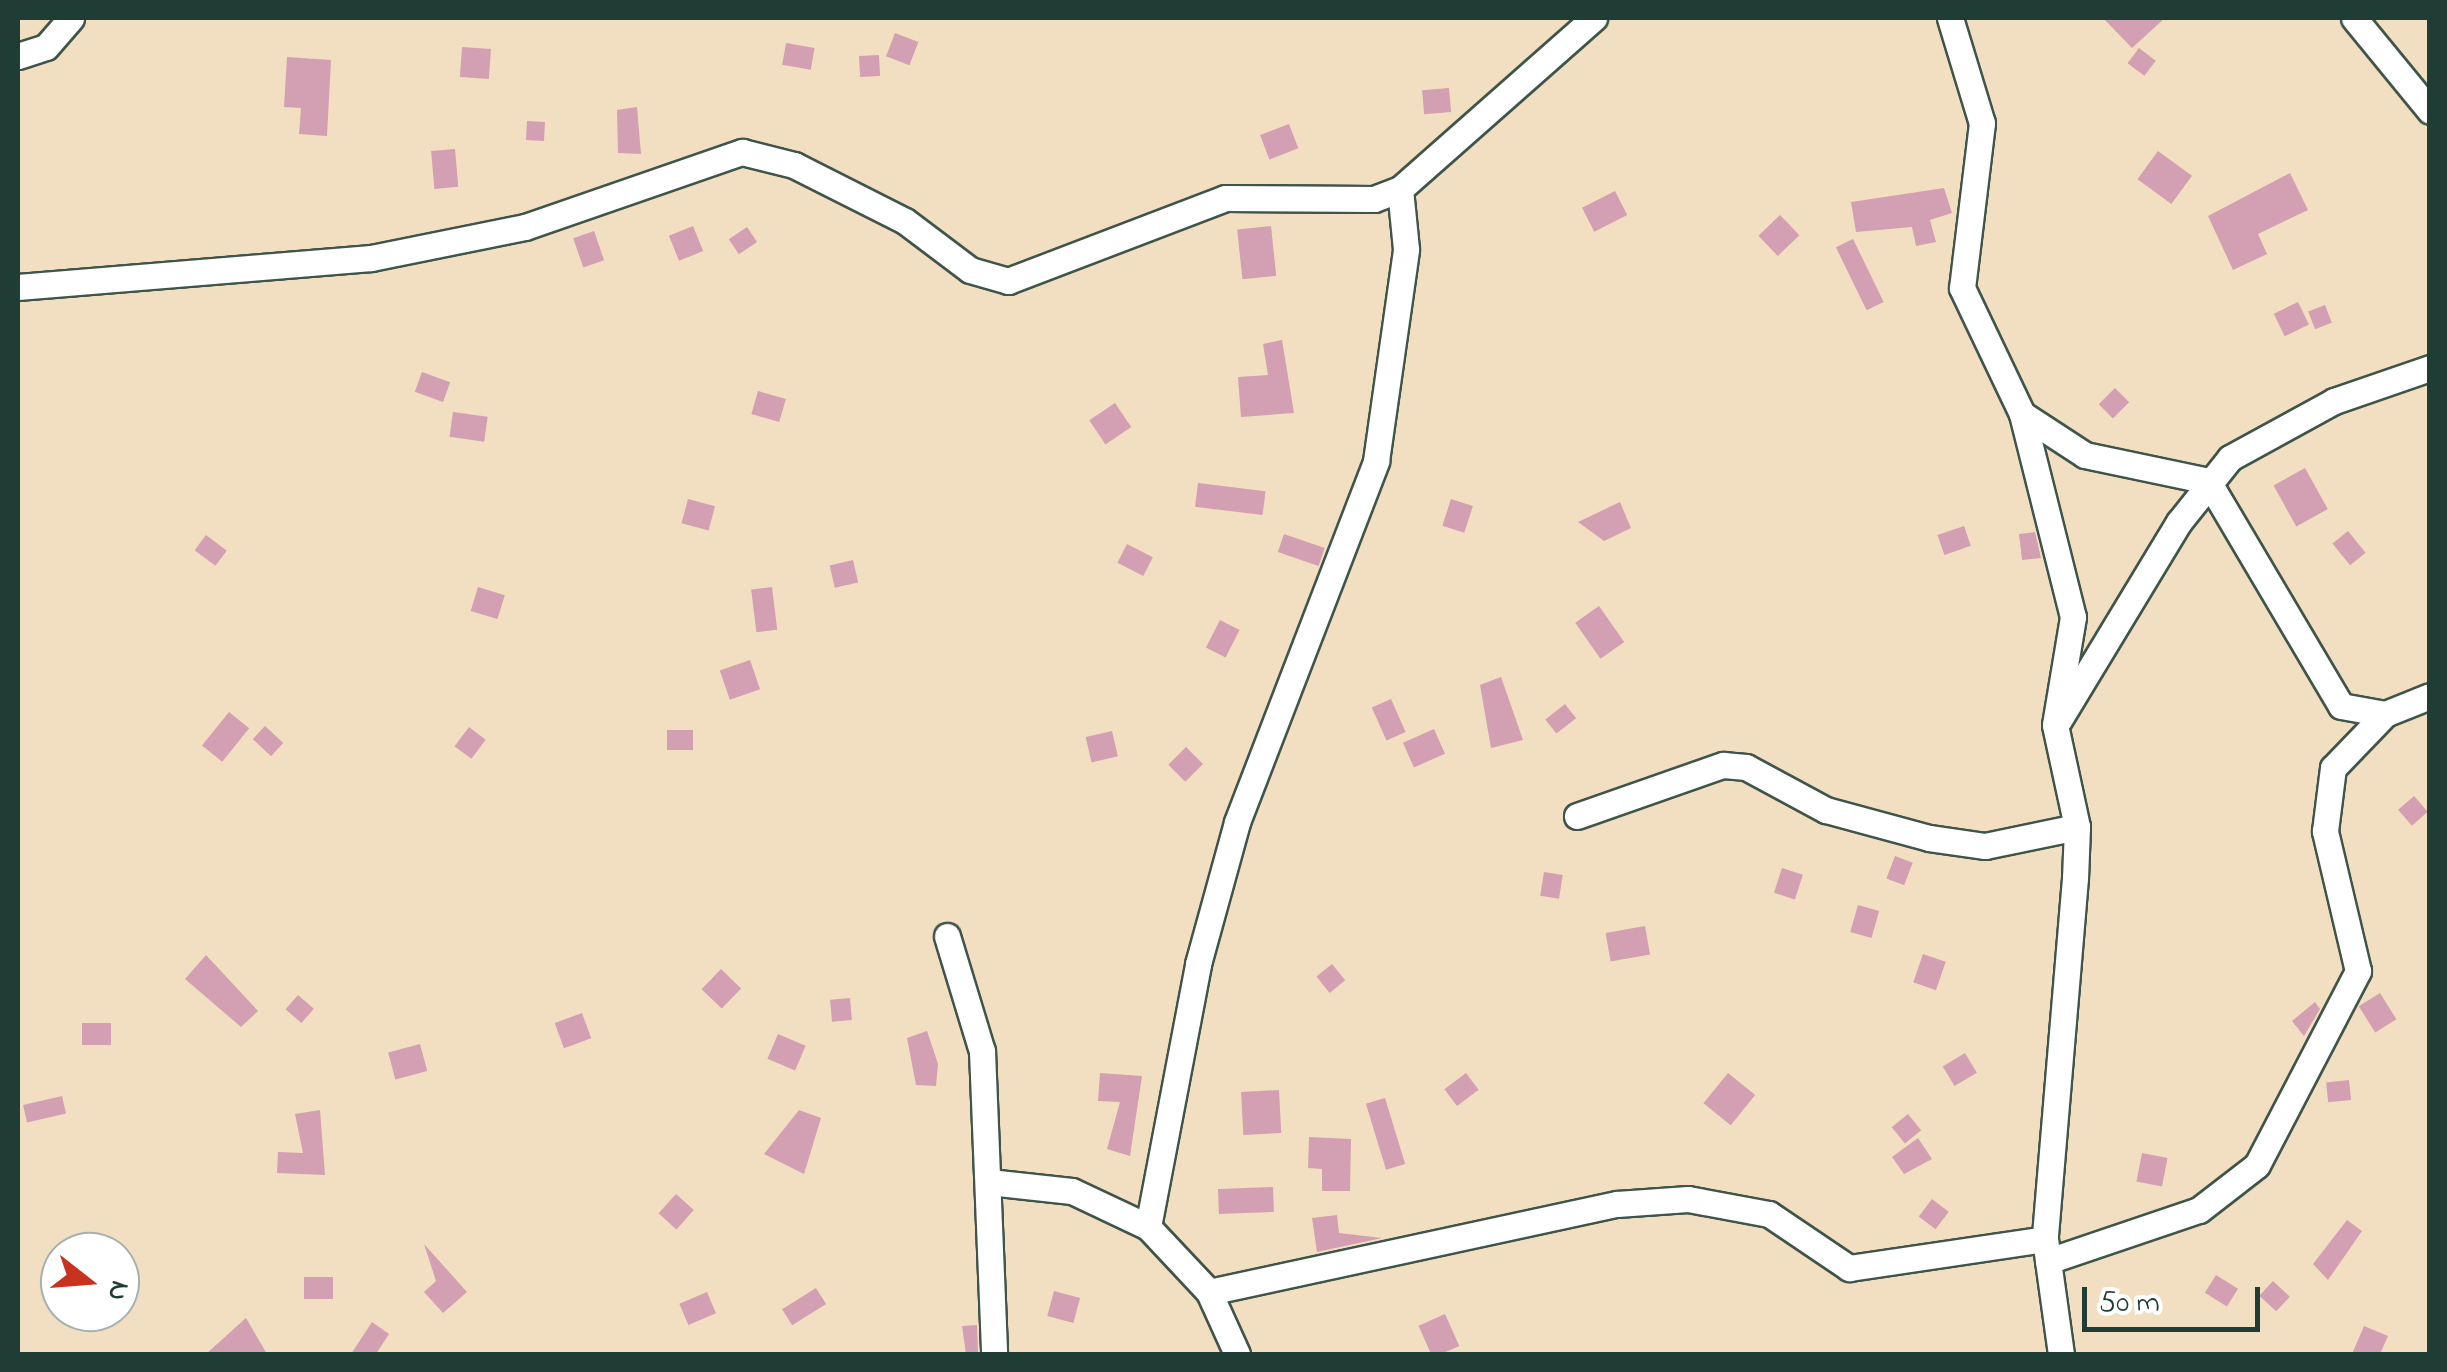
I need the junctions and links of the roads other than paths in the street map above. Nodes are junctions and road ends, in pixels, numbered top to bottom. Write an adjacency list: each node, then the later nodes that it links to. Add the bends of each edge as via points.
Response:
1 (71, 18): 5 (street, via 46,46)
2 (1594, 18): 7 (street)
3 (1950, 18): 10 (street, via 1982,123 1962,288)
4 (2354, 18): 6 (street)
5 (18, 56)
6 (2430, 111)
7 (1400, 189): 8 (street, via 1374,200 1226,198 1008,280 970,270 906,221 794,164 742,152 525,227 372,258); 19 (street, via 1406,250 1376,461 1237,822 1198,964)
8 (18, 287)
9 (2430, 368): 11 (street, via 2334,401 2230,458)
10 (2022, 414): 11 (street, via 2086,455); 14 (street, via 2074,617)
11 (2208, 481): 13 (street, via 2340,706); 14 (street)
12 (2430, 696): 13 (street)
13 (2385, 714): 20 (street, via 2333,768 2323,798 2358,971 2257,1164 2199,1210)
14 (2055, 725): 16 (street)
15 (1577, 816): 16 (street, via 1724,765 1746,767 1826,810 1929,838 1985,846)
16 (2077, 828): 20 (street)
17 (947, 936): 18 (street, via 982,1051)
18 (989, 1182): 19 (street, via 1072,1191); 22 (street)
19 (1148, 1227): 21 (street)
20 (2046, 1250): 21 (street, via 1848,1268 1769,1214 1688,1199 1617,1204); 24 (street)
21 (1209, 1292): 23 (street)
22 (994, 1354)
23 (1237, 1354)
24 (2061, 1354)

